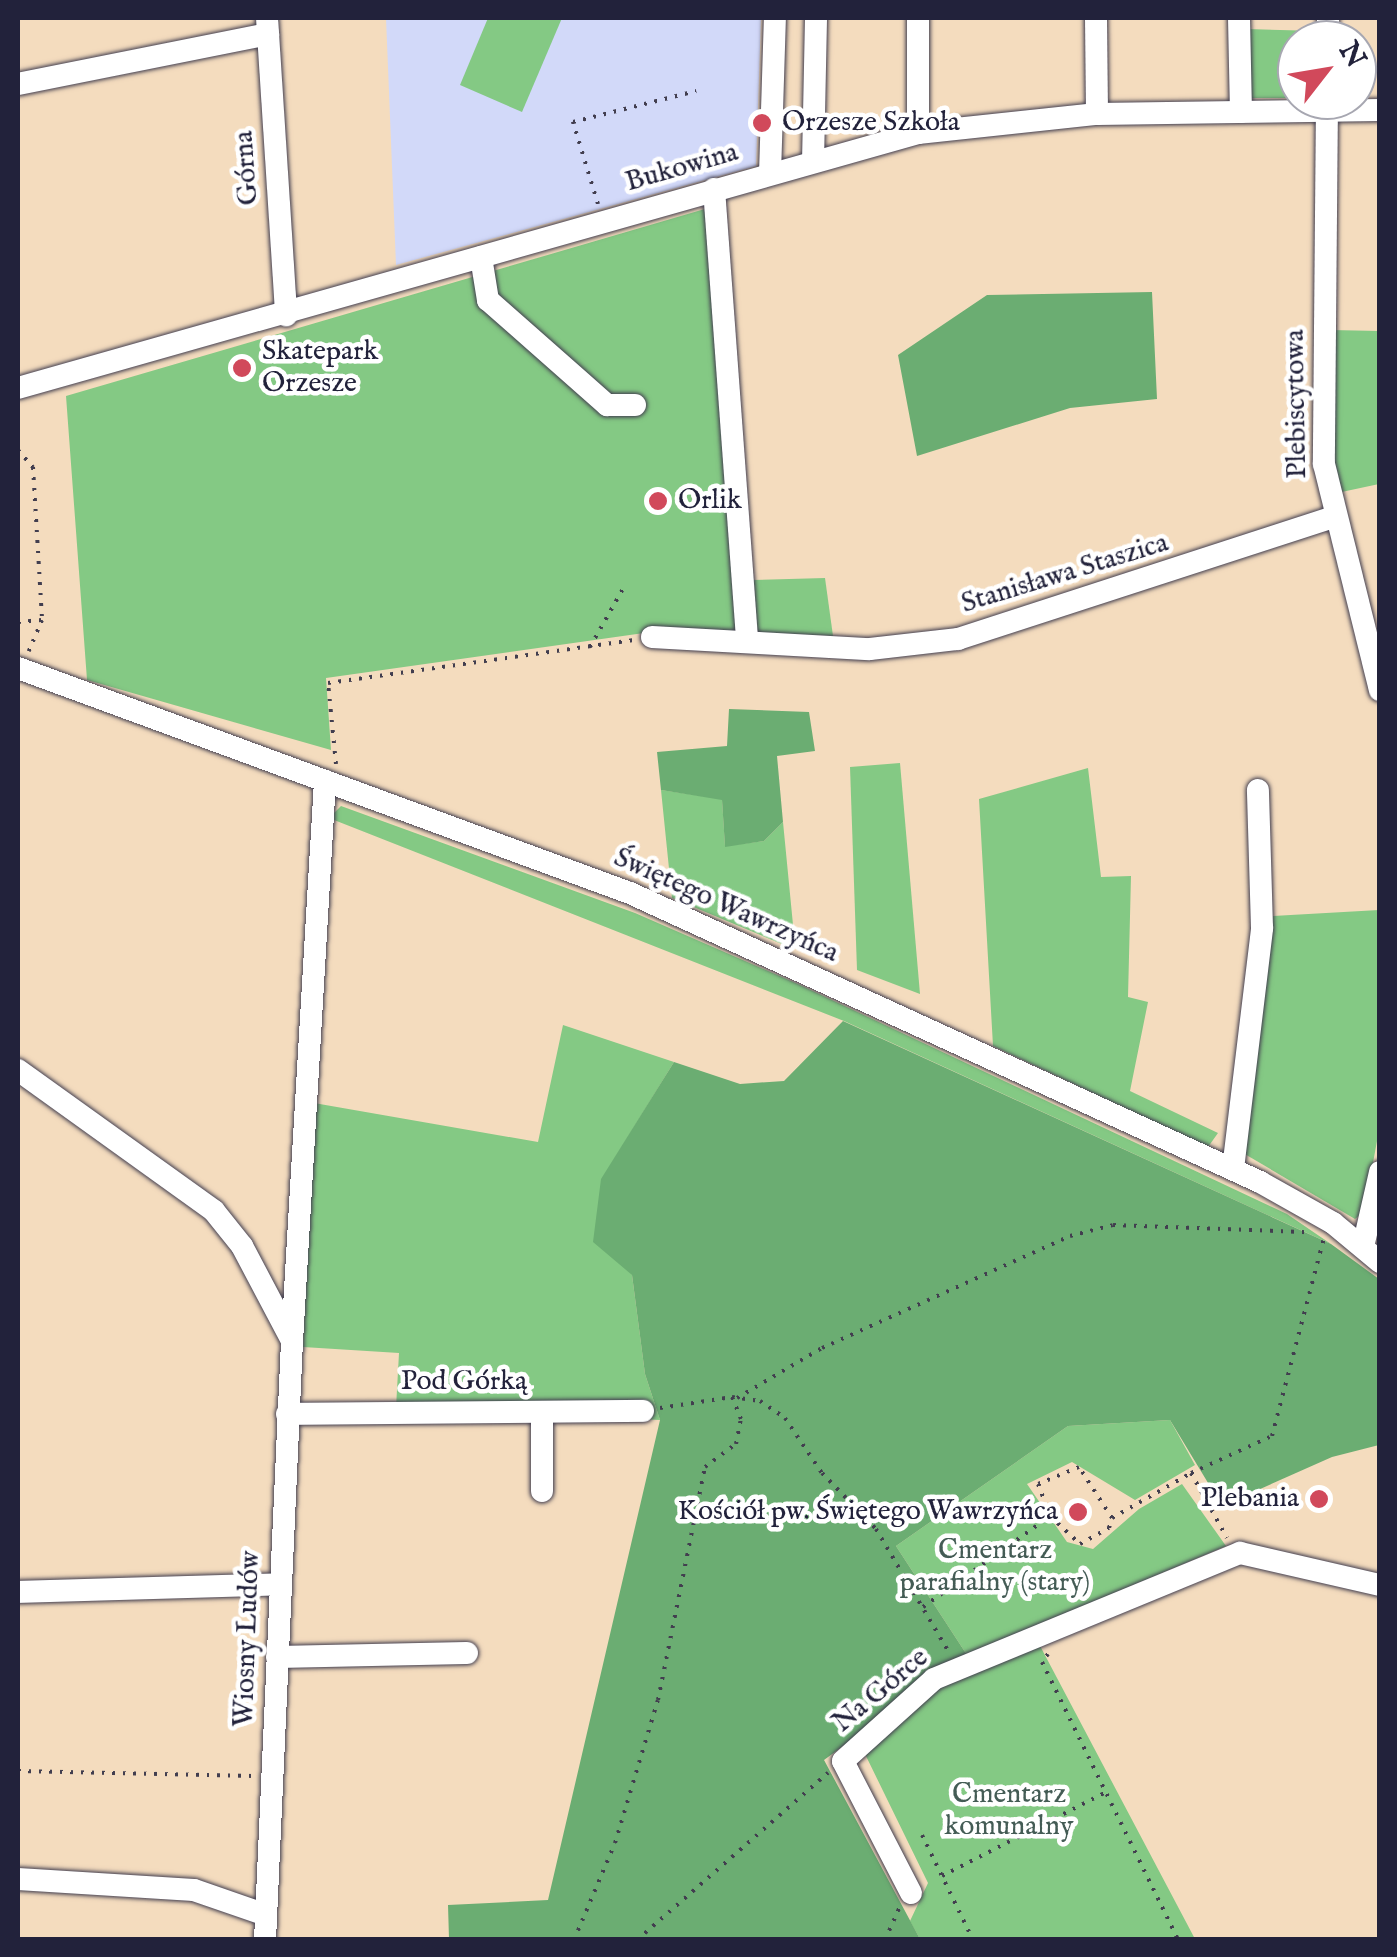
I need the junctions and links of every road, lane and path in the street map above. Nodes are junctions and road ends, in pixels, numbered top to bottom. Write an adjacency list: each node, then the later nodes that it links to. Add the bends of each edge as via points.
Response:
1 (775, 18): 15 (street)
2 (816, 18): 14 (street)
3 (918, 18): 13 (street)
4 (1096, 18): 11 (street)
5 (1239, 18): 10 (street)
6 (268, 26): 7 (street); 19 (street, Górna)
7 (18, 84)
8 (696, 91): 17 (path, via 573,122)
9 (1277, 109): 10 (street, Bukowina)
10 (1241, 112): 11 (street, Bukowina)
11 (1097, 114): 13 (street, Bukowina)
12 (1327, 120): 23 (street, Plebiscytowa, via 1324,464)
13 (918, 134): 14 (street, Bukowina)
14 (813, 162): 15 (street, Bukowina)
15 (770, 174): 16 (street, Bukowina)
16 (714, 190): 18 (street, Bukowina); 29 (street)
17 (600, 209)
18 (481, 257): 19 (street, Bukowina); 21 (street, via 488,300 607,405)
19 (286, 315): 20 (street, Bukowina)
20 (18, 388)
21 (635, 405)
22 (18, 450): 26 (path, via 33,467)
23 (1334, 517): 25 (street, Plebiscytowa); 29 (street, Stanisława Staszica, via 958,639 870,649)
24 (624, 587): 30 (path)
25 (1368, 609): 32 (street, Plebiscytowa)
26 (42, 620): 27 (path); 31 (path)
27 (18, 622)
28 (652, 637): 29 (street, Stanisława Staszica); 30 (path)
29 (747, 640)
30 (590, 647): 33 (path, via 328,683 336,766)
31 (19, 669): 34 (street, Świętego Wawrzyńca)
32 (1380, 690)
33 (352, 774)
34 (325, 781): 37 (street, Świętego Wawrzyńca, via 630,893); 40 (street, Wiosny Ludów)
35 (1258, 790): 37 (street, via 1262,928)
36 (18, 1070): 40 (street, via 214,1211 242,1246)
37 (1233, 1169): 39 (street, Świętego Wawrzyńca)
38 (1378, 1186): 39 (street)
39 (1372, 1242)
40 (292, 1341): 44 (street, Wiosny Ludów)
41 (735, 1398): 42 (path); 45 (path, via 822,1348 1070,1236 1113,1225 1325,1234 1272,1436); 53 (path, via 760,1400 785,1418 822,1473 876,1529); 68 (path, via 741,1420 736,1444 706,1467 658,1700 614,1842)
42 (642, 1411): 43 (street, Pod Górką)
43 (542, 1412): 44 (street, Pod Górką); 46 (street)
44 (287, 1414): 50 (street, Wiosny Ludów)
45 (1190, 1473): 48 (path); 49 (path)
46 (542, 1491)
47 (1050, 1516): 48 (path, via 1080,1544 1109,1528); 48 (path, via 1038,1484 1079,1467); 53 (path)
48 (1112, 1518)
49 (1236, 1554): 51 (street); 57 (street, Na Górce)
50 (280, 1584): 52 (street); 55 (street, Wiosny Ludów)
51 (1380, 1585)
52 (18, 1592)
53 (923, 1607): 57 (path)
54 (467, 1653): 55 (street)
55 (277, 1656): 60 (street, Wiosny Ludów)
56 (1047, 1659): 61 (path, via 1042,1662)
57 (958, 1666): 58 (street, Na Górce, via 934,1679)
58 (843, 1761): 65 (street, Na Górce); 69 (path, via 757,1828)
59 (18, 1770): 60 (path)
60 (272, 1772): 66 (street, Wiosny Ludów)
61 (1106, 1792): 63 (path); 72 (path)
62 (910, 1847): 63 (path, via 923,1838)
63 (942, 1876): 71 (path)
64 (18, 1879): 66 (street, via 194,1890)
65 (911, 1894): 70 (path, via 887,1922)
66 (266, 1915): 67 (street, Wiosny Ludów)
67 (265, 1940)
68 (574, 1940)
69 (637, 1940)
70 (885, 1940)
71 (972, 1940)
72 (1178, 1940)

